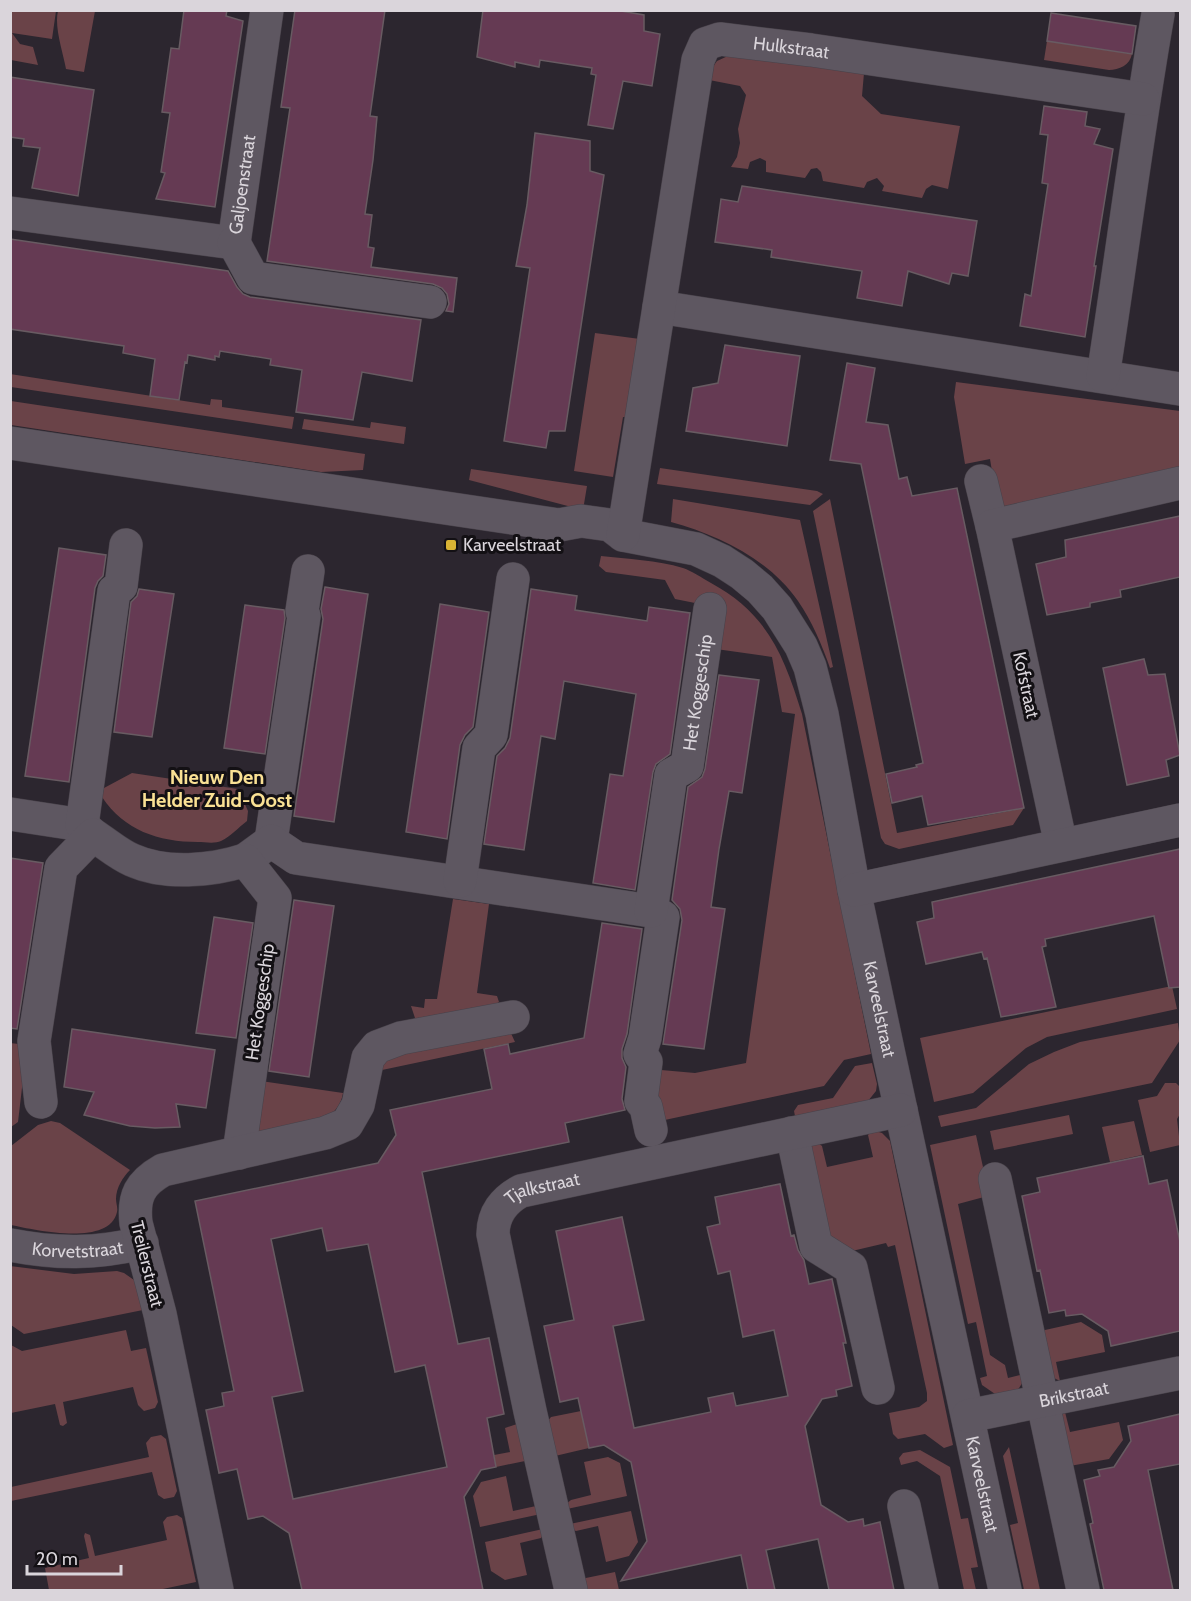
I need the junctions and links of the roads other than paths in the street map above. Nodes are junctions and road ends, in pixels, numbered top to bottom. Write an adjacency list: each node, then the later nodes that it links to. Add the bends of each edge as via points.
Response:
1 (267, 10): 5 (street, Galjoenstraat)
2 (1158, 14): 3 (street)
3 (1143, 99): 7 (street, Hulkstraat, via 720,39 705,44 698,60); 8 (street)
4 (10, 213): 5 (street, Galjoenstraat)
5 (234, 243): 6 (street, via 253,278)
6 (430, 302)
7 (659, 308): 8 (street); 14 (street, Hulkstraat)
8 (1103, 376): 9 (street)
9 (1180, 389)
10 (10, 443): 14 (street, Karveelstraat, via 559,525 581,521 610,525)
11 (981, 481): 13 (street, Kofstraat)
12 (1180, 483): 13 (street)
13 (992, 526): 22 (street, Kofstraat)
14 (623, 535): 25 (street, Karveelstraat, via 696,549 722,561 760,589 790,627 810,667 822,714)
15 (126, 545): 21 (street, via 120,586 114,591)
16 (308, 571): 23 (street, via 304,616)
17 (513, 579): 24 (street, via 491,735 479,748)
18 (710, 609): 26 (street, Het Koggeschip, via 687,766 671,775)
19 (10, 814): 21 (street)
20 (1180, 820): 22 (street)
21 (88, 830): 23 (street, via 132,860 177,871 228,866); 28 (street, via 62,868 34,1041)
22 (1061, 845): 25 (street)
23 (258, 851): 24 (street); 32 (street, Het Koggeschip, via 275,898)
24 (460, 881): 26 (street)
25 (854, 890): 29 (street, Karveelstraat)
26 (651, 911): 30 (street, via 663,917 640,1054 646,1062 641,1101)
27 (513, 1017): 32 (street, Treilerstraat, via 401,1038 377,1047 368,1058 357,1105 347,1124)
28 (41, 1102)
29 (901, 1110): 31 (street, Tjalkstraat); 39 (street, Karveelstraat)
30 (651, 1130)
31 (792, 1133): 37 (street, via 816,1246 851,1268); 42 (street, Tjalkstraat, via 521,1191 501,1206 493,1234)
32 (239, 1153): 34 (street, Treilerstraat, via 164,1170 148,1179 134,1208)
33 (995, 1179): 38 (street)
34 (142, 1243): 35 (street, Korvetstraat, via 71,1253); 41 (street, Treilerstraat)
35 (10, 1245)
36 (1180, 1373): 38 (street, Brikstraat)
37 (878, 1388)
38 (1041, 1401): 39 (street, Brikstraat); 45 (street)
39 (968, 1416): 44 (street, Karveelstraat)
40 (904, 1506): 43 (street)
41 (217, 1590)
42 (571, 1590)
43 (922, 1590)
44 (1005, 1590)
45 (1083, 1590)

